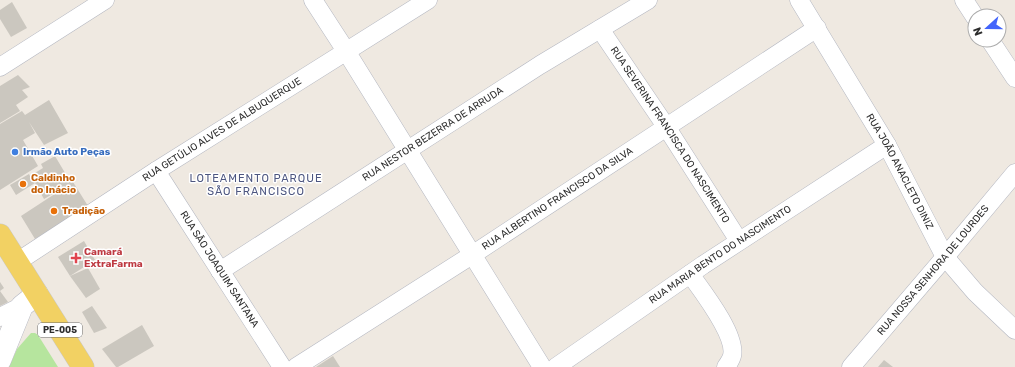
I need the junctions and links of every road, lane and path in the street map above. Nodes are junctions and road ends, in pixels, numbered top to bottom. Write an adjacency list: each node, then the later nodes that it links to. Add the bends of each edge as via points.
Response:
1 (105, 0): 10 (street)
2 (313, 0): 9 (street)
3 (428, 0): 9 (street, RUA GETÚLIO ALVES DE ALBUQUERQUE)
4 (648, 0): 7 (street, RUA NESTOR BEZERRA DE ARRUDA)
5 (799, 0): 6 (street, RUA JOÃO ANACLETO DINIZ)
6 (817, 28): 12 (street, RUA ALBERTINO FRANCISCO DA SILVA); 13 (street, RUA JOÃO ANACLETO DINIZ)
7 (600, 29): 12 (street, RUA SEVERINA FRANCISCA DO NASCIMENTO); 14 (street, RUA NESTOR BEZERRA DE ARRUDA)
8 (995, 48): 11 (street)
9 (346, 51): 14 (street); 15 (street, RUA GETÚLIO ALVES DE ALBUQUERQUE)
10 (0, 66)
11 (1015, 78)
12 (667, 128): 18 (street, RUA SEVERINA FRANCISCA DO NASCIMENTO); 19 (street, RUA ALBERTINO FRANCISCO DA SILVA)
13 (887, 145): 18 (street, RUA MARIA BENTO DO NASCIMENTO); 20 (street, RUA JOÃO ANACLETO DINIZ)
14 (407, 150): 19 (street); 22 (street, RUA NESTOR BEZERRA DE ARRUDA)
15 (156, 171): 21 (street, RUA GETÚLIO ALVES DE ALBUQUERQUE); 22 (street, RUA SÃO JOAQUIM SANTANA)
16 (1015, 173): 20 (street, RUA NOSSA SENHORA DE LOURDES)
17 (0, 235): 21 (main road, PE-005)
18 (739, 241): 23 (street, RUA MARIA BENTO DO NASCIMENTO)
19 (472, 255): 30 (street, RUA ALBERTINO FRANCISCO DA SILVA); 31 (street)
20 (946, 257): 26 (street, RUA JOÃO ANACLETO DINIZ, via 975,292); 34 (street, RUA NOSSA SENHORA DE LOURDES)
21 (17, 262): 24 (main road, PE-005)
22 (220, 270): 29 (street, RUA SÃO JOAQUIM SANTANA)
23 (690, 274): 32 (street, RUA MARIA BENTO DO NASCIMENTO); 33 (street, via 722,322 730,339 732,356)
24 (29, 300): 25 (street); 27 (street); 28 (main road, PE-005)
25 (0, 317)
26 (1015, 330)
27 (0, 360)
28 (83, 367)
29 (282, 367)
30 (296, 367)
31 (542, 367)
32 (556, 367)
33 (726, 367)
34 (851, 367)

